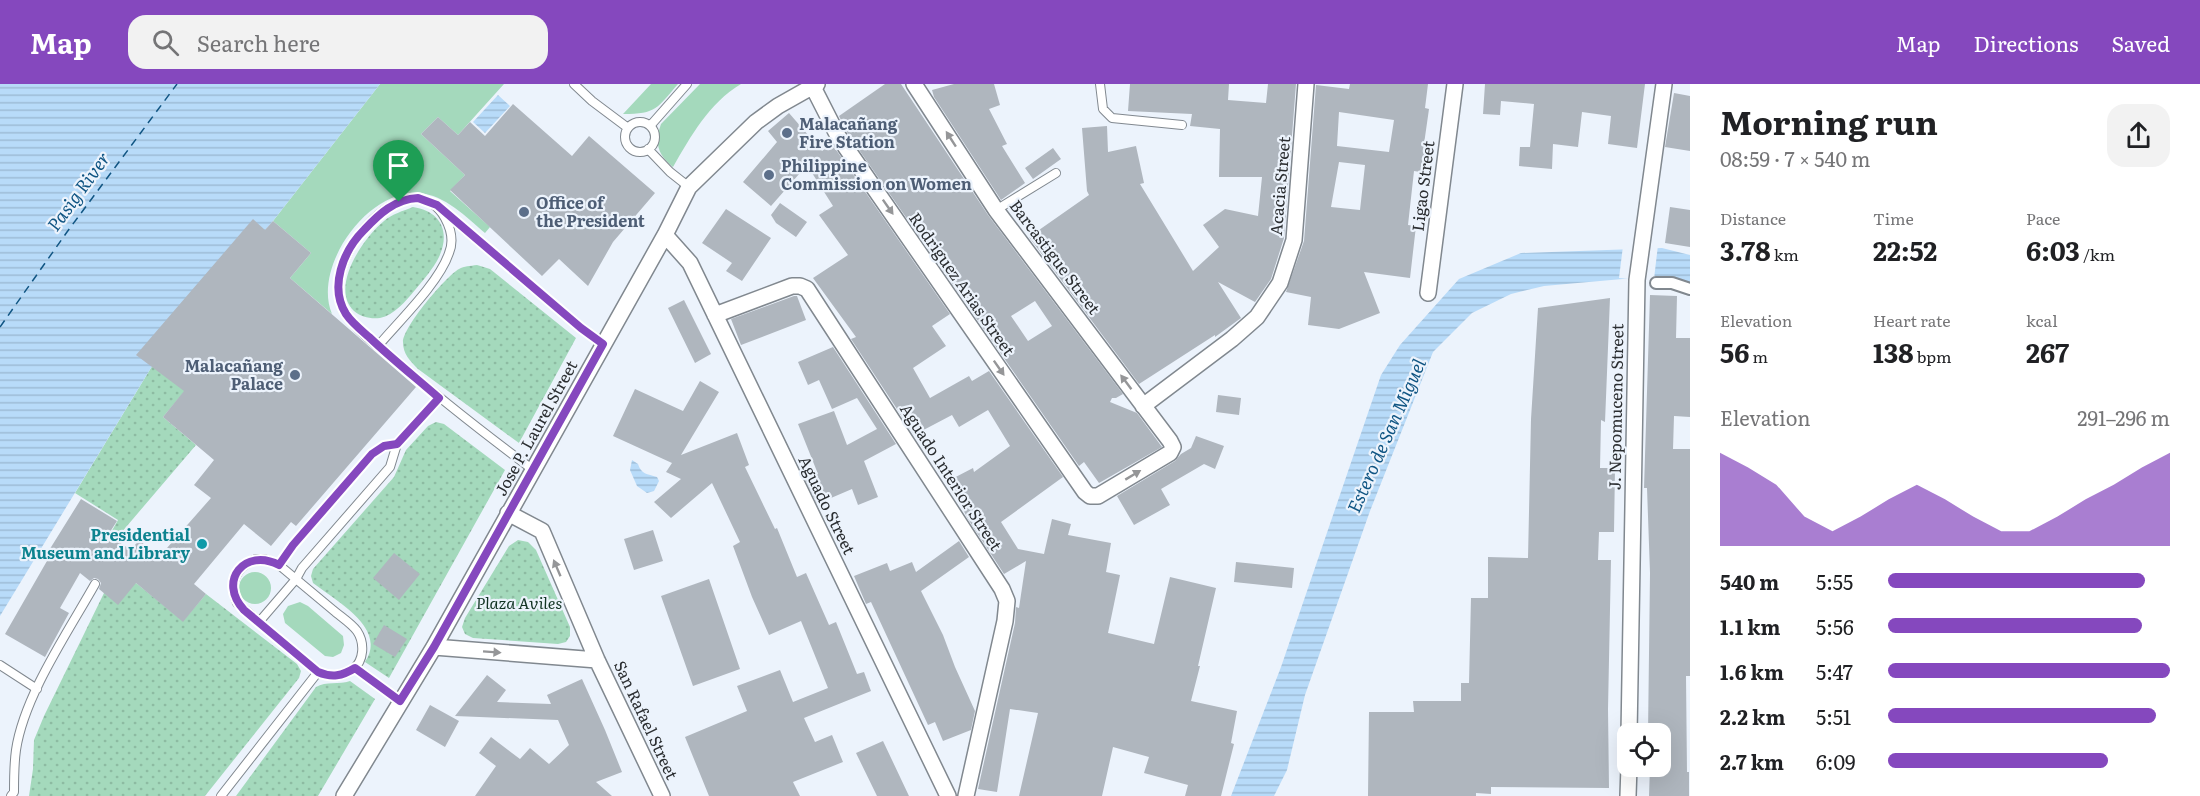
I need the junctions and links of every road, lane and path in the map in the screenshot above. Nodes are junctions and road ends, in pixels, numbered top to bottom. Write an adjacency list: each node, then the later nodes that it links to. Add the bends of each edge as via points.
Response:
1 (574, 84): 11 (lane)
2 (687, 84): 10 (lane)
3 (914, 84): 16 (street, Barcastigue Street, one-way to 3)
4 (1100, 84): 9 (lane, via 1103,109 1112,118)
5 (1306, 84): 25 (street, Acacia Street, via 1294,240 1280,283 1257,317)
6 (1455, 84): 20 (street, Ligao Street)
7 (1664, 84): 41 (street, J. Nepomuceno Street, via 1636,280)
8 (815, 85): 14 (street, Jose P. Laurel Street, via 756,122); 27 (street, Rodriguez Arias Street, one-way to 27, via 845,146 1085,492 1098,496 1170,453)
9 (1182, 125)
10 (650, 126): 11 (lane, via 641,122); 12 (lane, via 655,135)
11 (628, 128): 12 (lane, via 625,138 629,147 638,151)
12 (648, 149): 14 (lane)
13 (1056, 173): 16 (lane)
14 (689, 187): 17 (street, Jose P. Laurel Street)
15 (437, 205): 22 (lane); 23 (lane, via 451,232 449,253 434,280); 23 (lane, via 409,199 388,208 360,234 344,258 339,279 340,302 352,321)
16 (996, 210): 25 (street, Barcastigue Street, one-way to 16)
17 (665, 235): 21 (street, Aguado Street, via 690,263); 22 (street, Jose P. Laurel Street)
18 (1656, 283): 19 (street)
19 (1690, 289)
20 (1428, 293)
21 (715, 315): 47 (street, Aguado Street); 48 (street, Aguado Interior Street, via 792,286 807,289 1002,589 1007,601 1005,621)
22 (603, 344): 28 (street, Jose P. Laurel Street)
23 (378, 346): 24 (lane)
24 (439, 398): 26 (lane); 28 (lane)
25 (1143, 405): 27 (street, Barcastigue Street)
26 (397, 444): 30 (lane, via 372,454); 31 (lane, via 390,467)
27 (1173, 447)
28 (532, 469): 29 (street, Jose P. Laurel Street)
29 (508, 513): 34 (street, Jose P. Laurel Street); 35 (street, San Rafael Street, one-way to 29, via 542,531)
30 (279, 565): 31 (lane); 33 (lane, via 256,559 235,575 233,594 237,603)
31 (296, 579): 33 (lane); 37 (lane, via 356,630 363,646)
32 (95, 584): 39 (lane)
33 (259, 622): 38 (lane)
34 (434, 647): 35 (street, San Rafael Street, one-way to 35); 40 (street, Jose P. Laurel Street)
35 (597, 660): 46 (street, San Rafael Street)
36 (0, 665): 39 (lane)
37 (355, 668): 38 (lane, via 336,676); 40 (lane)
38 (318, 672): 44 (lane)
39 (37, 689): 43 (lane, via 16,749)
40 (400, 701): 45 (street, Jose P. Laurel Street)
41 (1629, 723)
42 (1629, 777): 49 (street)
43 (11, 796)
44 (221, 796)
45 (344, 796)
46 (662, 796)
47 (948, 796)
48 (966, 796)
49 (1628, 796)

